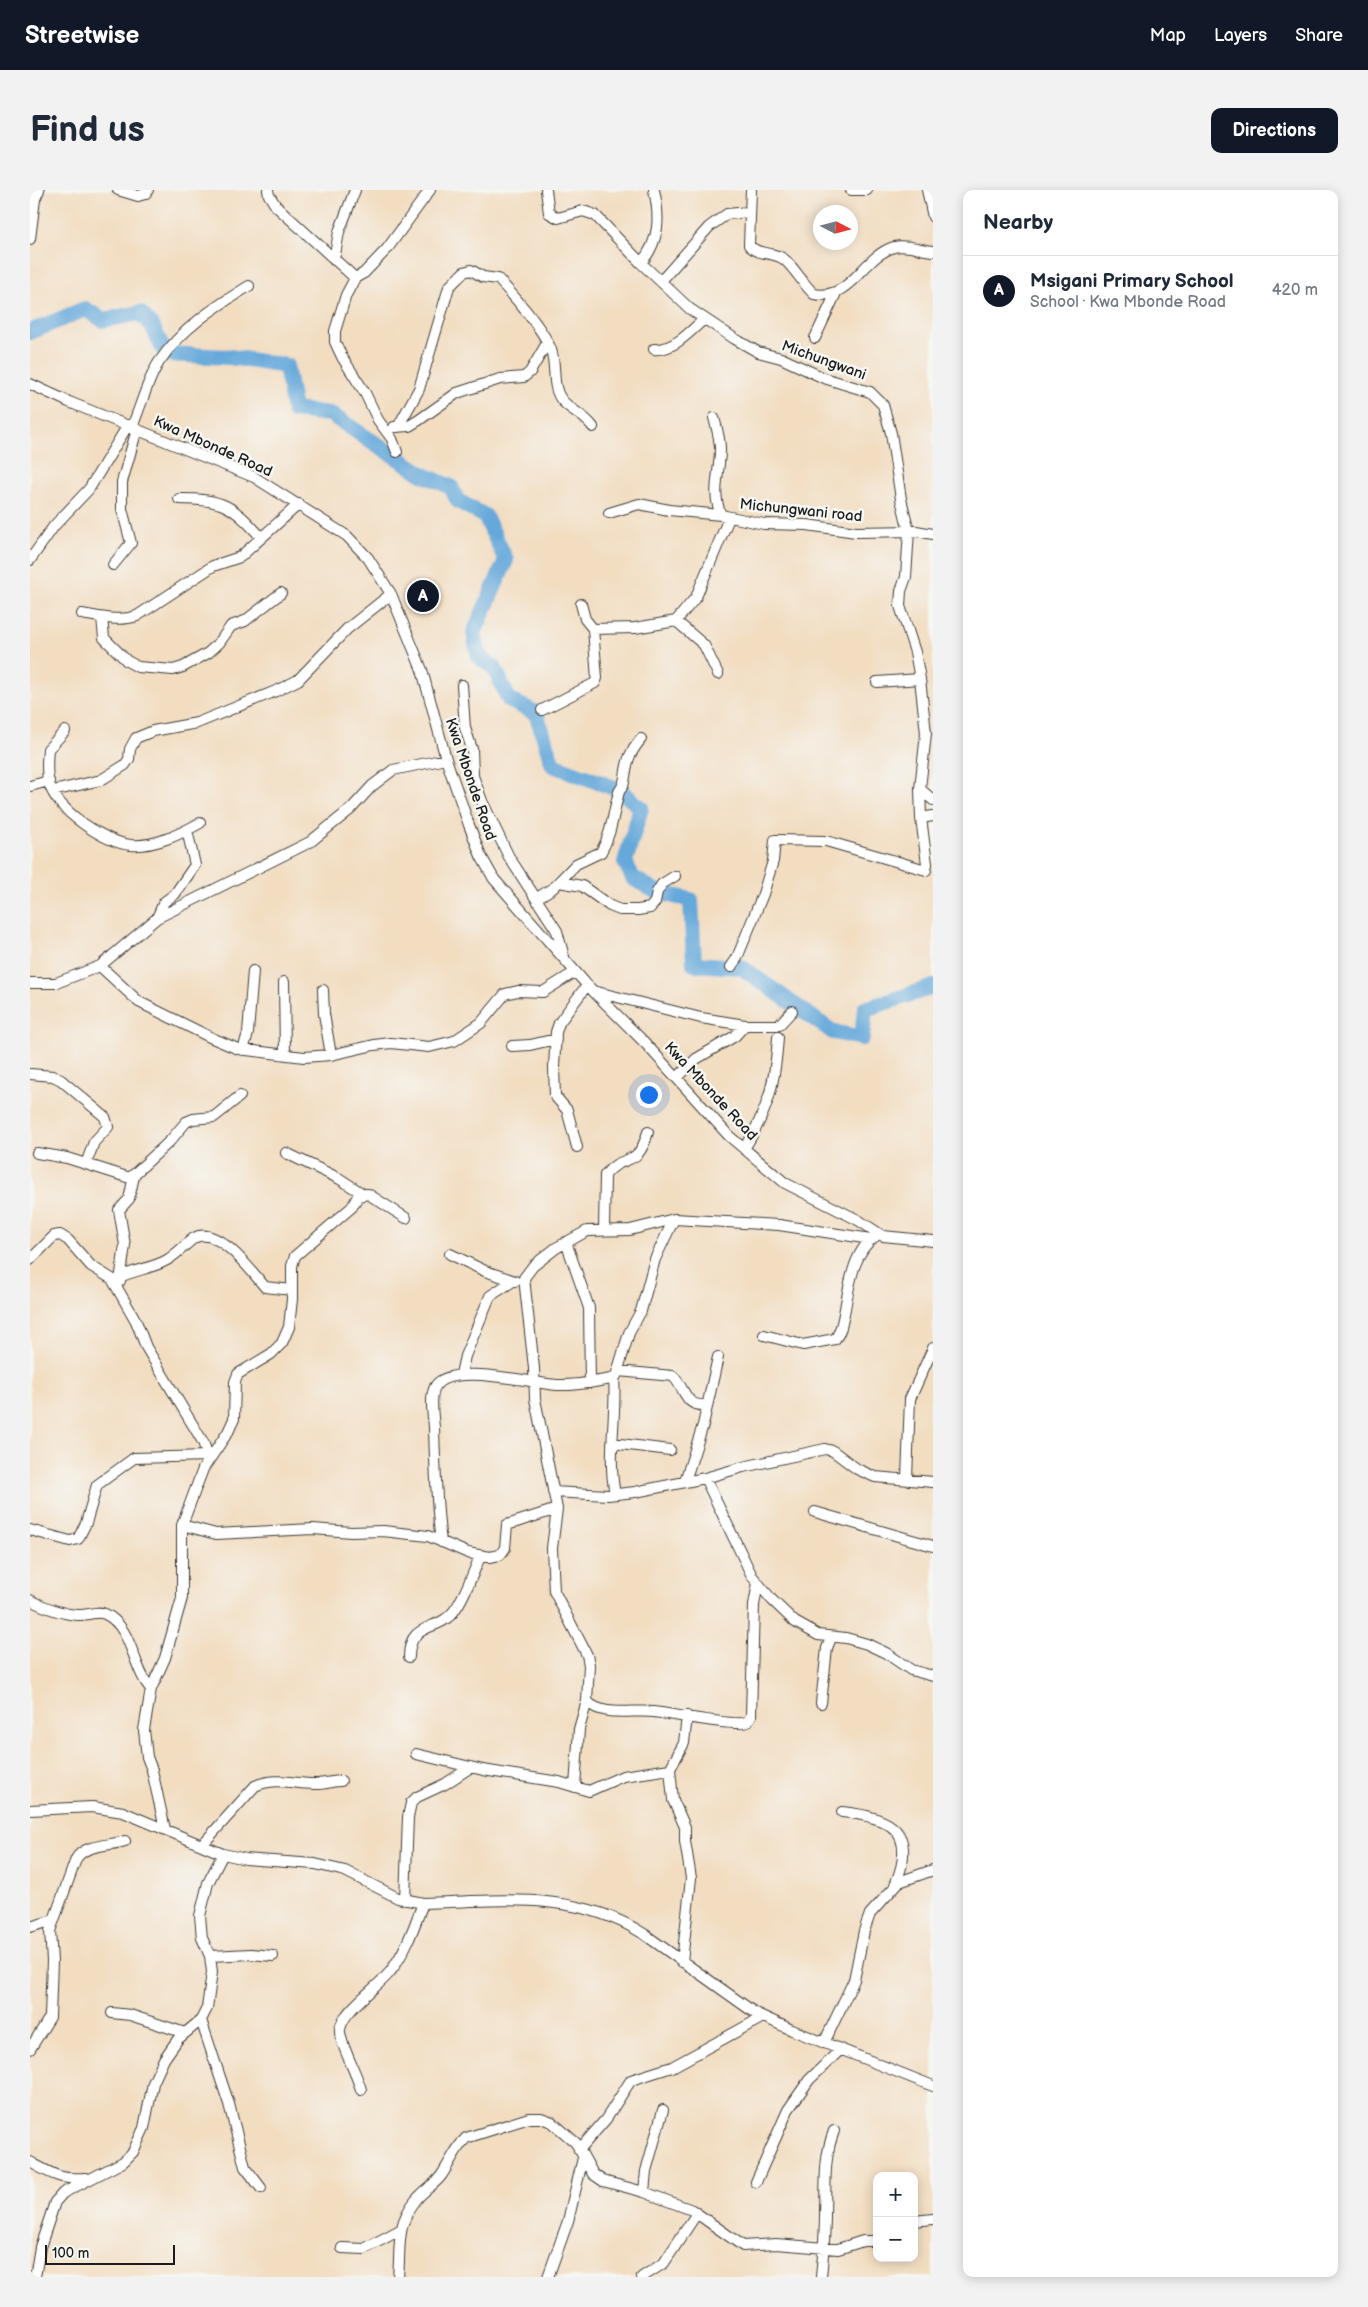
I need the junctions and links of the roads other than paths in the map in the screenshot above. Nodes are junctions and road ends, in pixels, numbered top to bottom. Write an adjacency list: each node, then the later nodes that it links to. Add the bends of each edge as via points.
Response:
1 (39, 190): 15 (street)
2 (118, 190): 3 (street, via 138,196)
3 (148, 190)
4 (268, 190): 17 (street, via 276,206)
5 (356, 190): 17 (street, via 338,232)
6 (430, 190): 19 (street, via 387,249)
7 (546, 190): 18 (street, Michungwani, via 549,213 563,218 583,211 595,215)
8 (654, 190): 18 (street, via 658,227 653,247)
9 (751, 190): 13 (street)
10 (851, 190): 11 (street)
11 (867, 190)
12 (926, 192): 14 (street)
13 (749, 212): 20 (street, via 727,214 709,227); 22 (street, via 748,241 752,249 785,260 814,294)
14 (933, 217)
15 (30, 239)
16 (933, 250): 22 (street, via 903,246 892,248)
17 (334, 260): 19 (street)
18 (641, 263): 20 (street, Michungwani)
19 (355, 278): 29 (street, via 336,321 335,342)
20 (663, 282): 23 (street, Michungwani)
21 (249, 286): 30 (street, via 208,310 183,332 158,364)
22 (836, 292): 24 (street)
23 (704, 319): 26 (street, via 665,348); 38 (street, Michungwani, via 758,352 870,392 879,400 887,418)
24 (815, 338)
25 (547, 343): 31 (street, via 524,377 500,379 457,393 419,420); 31 (street, via 498,278 483,277 471,270 464,272 449,286 419,389); 32 (street, via 551,348 561,399)
26 (654, 349)
27 (30, 384): 30 (street, Kwa Mbonde Road)
28 (714, 418): 37 (street, via 720,451 715,492)
29 (382, 426): 31 (street); 33 (street, via 392,438)
30 (132, 427): 35 (street, Kwa Mbonde Road, via 254,477); 41 (street, via 89,489 54,526); 42 (street, via 122,482 122,509 131,543)
31 (398, 427)
32 (593, 427)
33 (397, 452)
34 (179, 499): 40 (street, via 203,499 230,506)
35 (299, 504): 40 (street); 44 (street, Kwa Mbonde Road, via 347,536 368,558)
36 (609, 513): 37 (street, Michungwani road, via 639,504)
37 (725, 517): 38 (street, Michungwani road, via 764,524 807,525 856,532); 48 (street, via 696,597)
38 (910, 531): 39 (street, Michungwani road); 51 (street, Michungwani, via 900,606 916,652)
39 (933, 534)
40 (261, 537): 47 (street, via 240,558 213,566 137,616)
41 (30, 560)
42 (113, 566)
43 (281, 593): 47 (street, via 245,621 231,626 219,644 208,653 173,670 138,667 127,661 104,638)
44 (391, 594): 57 (street, Kwa Mbonde Road, via 422,670); 61 (street, via 347,629 298,680 206,719 136,738 129,759 118,770 101,780)
45 (581, 604): 49 (street, via 585,619)
46 (82, 614): 47 (street)
47 (102, 618)
48 (676, 621): 49 (street, via 634,628); 50 (street, via 704,645)
49 (593, 629): 54 (street, via 595,683)
50 (718, 674)
51 (920, 679): 52 (street); 60 (street, Michungwani, via 926,733)
52 (877, 682)
53 (462, 685): 69 (street, via 473,776 509,857)
54 (542, 710)
55 (64, 731): 58 (street, via 48,749)
56 (641, 739): 68 (street, via 625,768 624,784 607,842 601,852 576,864)
57 (446, 758): 70 (street, via 393,770 372,786 351,810 310,842); 71 (street, Kwa Mbonde Road, via 469,825 494,879)
58 (49, 781): 59 (street); 61 (street)
59 (30, 786)
60 (920, 789): 62 (street); 64 (street, Michungwani)
61 (54, 791): 66 (street, via 74,818 116,842 133,845 152,843)
62 (933, 800)
63 (933, 816): 64 (street)
64 (921, 818): 73 (street, Michungwani, via 926,870 826,841 775,840 773,861 763,894)
65 (200, 823): 66 (street)
66 (187, 830): 70 (street, via 195,865 175,894 164,902)
67 (675, 876): 68 (street, via 662,884 650,908 638,910 620,910 582,886)
68 (559, 882): 69 (street)
69 (538, 898): 71 (street, via 557,931)
70 (157, 918): 72 (street)
71 (565, 960): 75 (street, Kwa Mbonde Road)
72 (100, 966): 77 (street, via 56,982); 85 (street, via 139,1002)
73 (731, 967)
74 (253, 971): 85 (street, via 248,1032)
75 (575, 972): 78 (street, Kwa Mbonde Road); 87 (street, via 543,992 504,994 481,1023 454,1042 429,1047 391,1043)
76 (284, 982): 86 (street)
77 (30, 984)
78 (589, 988): 81 (street, via 701,1018); 83 (street, via 559,1023); 89 (street, Kwa Mbonde Road)
79 (323, 990): 87 (street)
80 (792, 1011): 81 (street, via 779,1025)
81 (745, 1025): 89 (street, via 735,1036 696,1059)
82 (778, 1036): 93 (street, via 772,1094 759,1126)
83 (556, 1039): 84 (street); 92 (street, via 555,1096 566,1110)
84 (512, 1046)
85 (243, 1050): 86 (street)
86 (285, 1054): 87 (street, via 304,1057)
87 (331, 1055)
88 (30, 1074): 96 (street, via 61,1080 105,1117 108,1127 94,1142)
89 (677, 1078): 93 (street, Kwa Mbonde Road)
90 (240, 1096): 97 (street, via 214,1117 186,1122)
91 (648, 1132): 101 (street, via 636,1158 611,1168 605,1175)
92 (578, 1147)
93 (744, 1149): 102 (street, Kwa Mbonde Road, via 785,1183 858,1220)
94 (37, 1153): 96 (street)
95 (286, 1153): 98 (street)
96 (86, 1164): 97 (street, via 125,1178)
97 (134, 1176): 107 (street, via 129,1199 120,1210 125,1245)
98 (363, 1194): 99 (street); 110 (street, via 335,1223 295,1256)
99 (406, 1218)
100 (674, 1219): 101 (street, via 630,1230); 102 (street, via 779,1225); 115 (street, via 655,1259 645,1297)
101 (604, 1230): 103 (street, via 587,1231)
102 (875, 1236): 104 (street, Kwa Mbonde Road); 111 (street, via 859,1256 841,1330 835,1339 803,1345)
103 (566, 1242): 108 (street, via 532,1266); 116 (street, via 589,1308)
104 (931, 1243)
105 (450, 1254): 108 (street)
106 (30, 1260): 109 (street, via 54,1236 60,1235 91,1266 112,1279)
107 (120, 1277): 109 (street); 110 (street, via 165,1261 195,1238 203,1236 220,1241 254,1271 266,1288)
108 (518, 1282): 114 (street, via 490,1296 465,1356); 117 (street, via 534,1368)
109 (119, 1290): 121 (street, via 146,1347 192,1421)
110 (292, 1290): 121 (street, via 289,1326 282,1343 271,1354 238,1374 234,1419)
111 (764, 1334)
112 (933, 1348): 123 (street, via 910,1399)
113 (718, 1357): 118 (street)
114 (461, 1374): 117 (street, via 516,1378); 132 (street, via 434,1389)
115 (616, 1374): 116 (street); 118 (street, via 673,1376 690,1402 698,1406); 119 (street)
116 (590, 1383): 117 (street, via 574,1386)
117 (533, 1384): 126 (street)
118 (707, 1405): 124 (street)
119 (612, 1443): 120 (street); 127 (street, via 611,1475)
120 (670, 1450)
121 (208, 1458): 130 (street); 131 (street, via 134,1458 97,1485 78,1539 70,1541)
122 (705, 1478): 123 (street, via 825,1449 875,1477); 124 (street); 135 (street)
123 (907, 1478): 125 (street)
124 (685, 1481): 127 (street)
125 (933, 1482)
126 (553, 1492): 127 (street); 128 (street)
127 (615, 1494)
128 (557, 1509): 134 (street, via 507,1525 506,1548 500,1555); 141 (street, via 552,1548 554,1591 587,1656 590,1672)
129 (815, 1512): 133 (street)
130 (182, 1525): 132 (street, via 216,1534 305,1529 383,1531 428,1536); 140 (street, via 182,1598 165,1658)
131 (30, 1530)
132 (441, 1542): 134 (street, via 468,1554)
133 (933, 1546)
134 (481, 1555): 138 (street, via 454,1611 417,1634 411,1641)
135 (758, 1583): 137 (street, via 795,1622 818,1635); 143 (street, via 754,1605 750,1718 744,1724 738,1724)
136 (30, 1600): 140 (street, via 72,1614 99,1613 112,1619 122,1630 140,1676)
137 (831, 1638): 139 (street, via 867,1644 911,1670); 142 (street)
138 (409, 1657)
139 (933, 1676)
140 (151, 1689): 151 (street, via 144,1740)
141 (588, 1701): 143 (street, via 599,1710); 148 (street, via 580,1729)
142 (821, 1703)
143 (688, 1716): 146 (street, via 684,1743)
144 (416, 1754): 145 (street)
145 (471, 1767): 148 (street); 157 (street, via 411,1803)
146 (670, 1769): 148 (street, via 623,1776 589,1791); 163 (street, via 673,1800 685,1827 691,1878)
147 (341, 1781): 153 (street, via 317,1784 279,1780 255,1786)
148 (575, 1787)
149 (30, 1810): 151 (street, via 92,1806 123,1812)
150 (842, 1812): 156 (street, via 880,1819 900,1836 904,1850 903,1868)
151 (165, 1829): 153 (street)
152 (125, 1841): 159 (street, via 97,1846 78,1855)
153 (202, 1845): 154 (street)
154 (224, 1854): 157 (street, via 246,1859 315,1864 345,1871); 161 (street, via 208,1883 200,1916 202,1938)
155 (933, 1870): 156 (street)
156 (895, 1886): 168 (street, via 867,1921 854,1980)
157 (406, 1900): 158 (street)
158 (423, 1903): 163 (street, via 563,1902 626,1922); 172 (street, via 402,1954 389,1973 357,2004 340,2029)
159 (54, 1920): 160 (street); 169 (street, via 50,1931 50,2017)
160 (30, 1927)
161 (210, 1956): 162 (street); 166 (street, via 211,1988)
162 (273, 1956)
163 (682, 1962): 165 (street)
164 (112, 2013): 167 (street, via 130,2015)
165 (763, 2016): 168 (street); 175 (street, via 672,2067 631,2080)
166 (201, 2020): 167 (street); 179 (street, via 230,2104 245,2167)
167 (185, 2033): 177 (street, via 164,2059 153,2083 144,2128 133,2152 124,2162)
168 (824, 2044): 170 (street)
169 (30, 2049)
170 (840, 2050): 171 (street); 178 (street, via 809,2080 788,2110)
171 (933, 2086)
172 (361, 2090)
173 (663, 2110): 180 (street, via 646,2171)
174 (834, 2131): 187 (street, via 826,2153 824,2173)
175 (581, 2154): 180 (street, via 593,2174 603,2181); 184 (street, via 564,2132 541,2118 506,2124 466,2138 441,2176 416,2200); 191 (street, via 568,2221)
176 (30, 2162): 177 (street, via 63,2179)
177 (90, 2178): 189 (street, via 62,2193 55,2202 40,2247)
178 (756, 2182)
179 (261, 2188)
180 (644, 2192): 181 (street)
181 (697, 2213): 187 (street, via 743,2246 776,2244); 188 (street, via 664,2263)
182 (933, 2218): 183 (street)
183 (918, 2220)
184 (400, 2230): 186 (street, via 364,2249); 190 (street)
185 (873, 2241): 187 (street, via 862,2241 844,2248)
186 (342, 2248)
187 (823, 2248): 192 (street)
188 (647, 2276)
189 (35, 2277)
190 (398, 2277)
191 (548, 2277)
192 (821, 2277)

